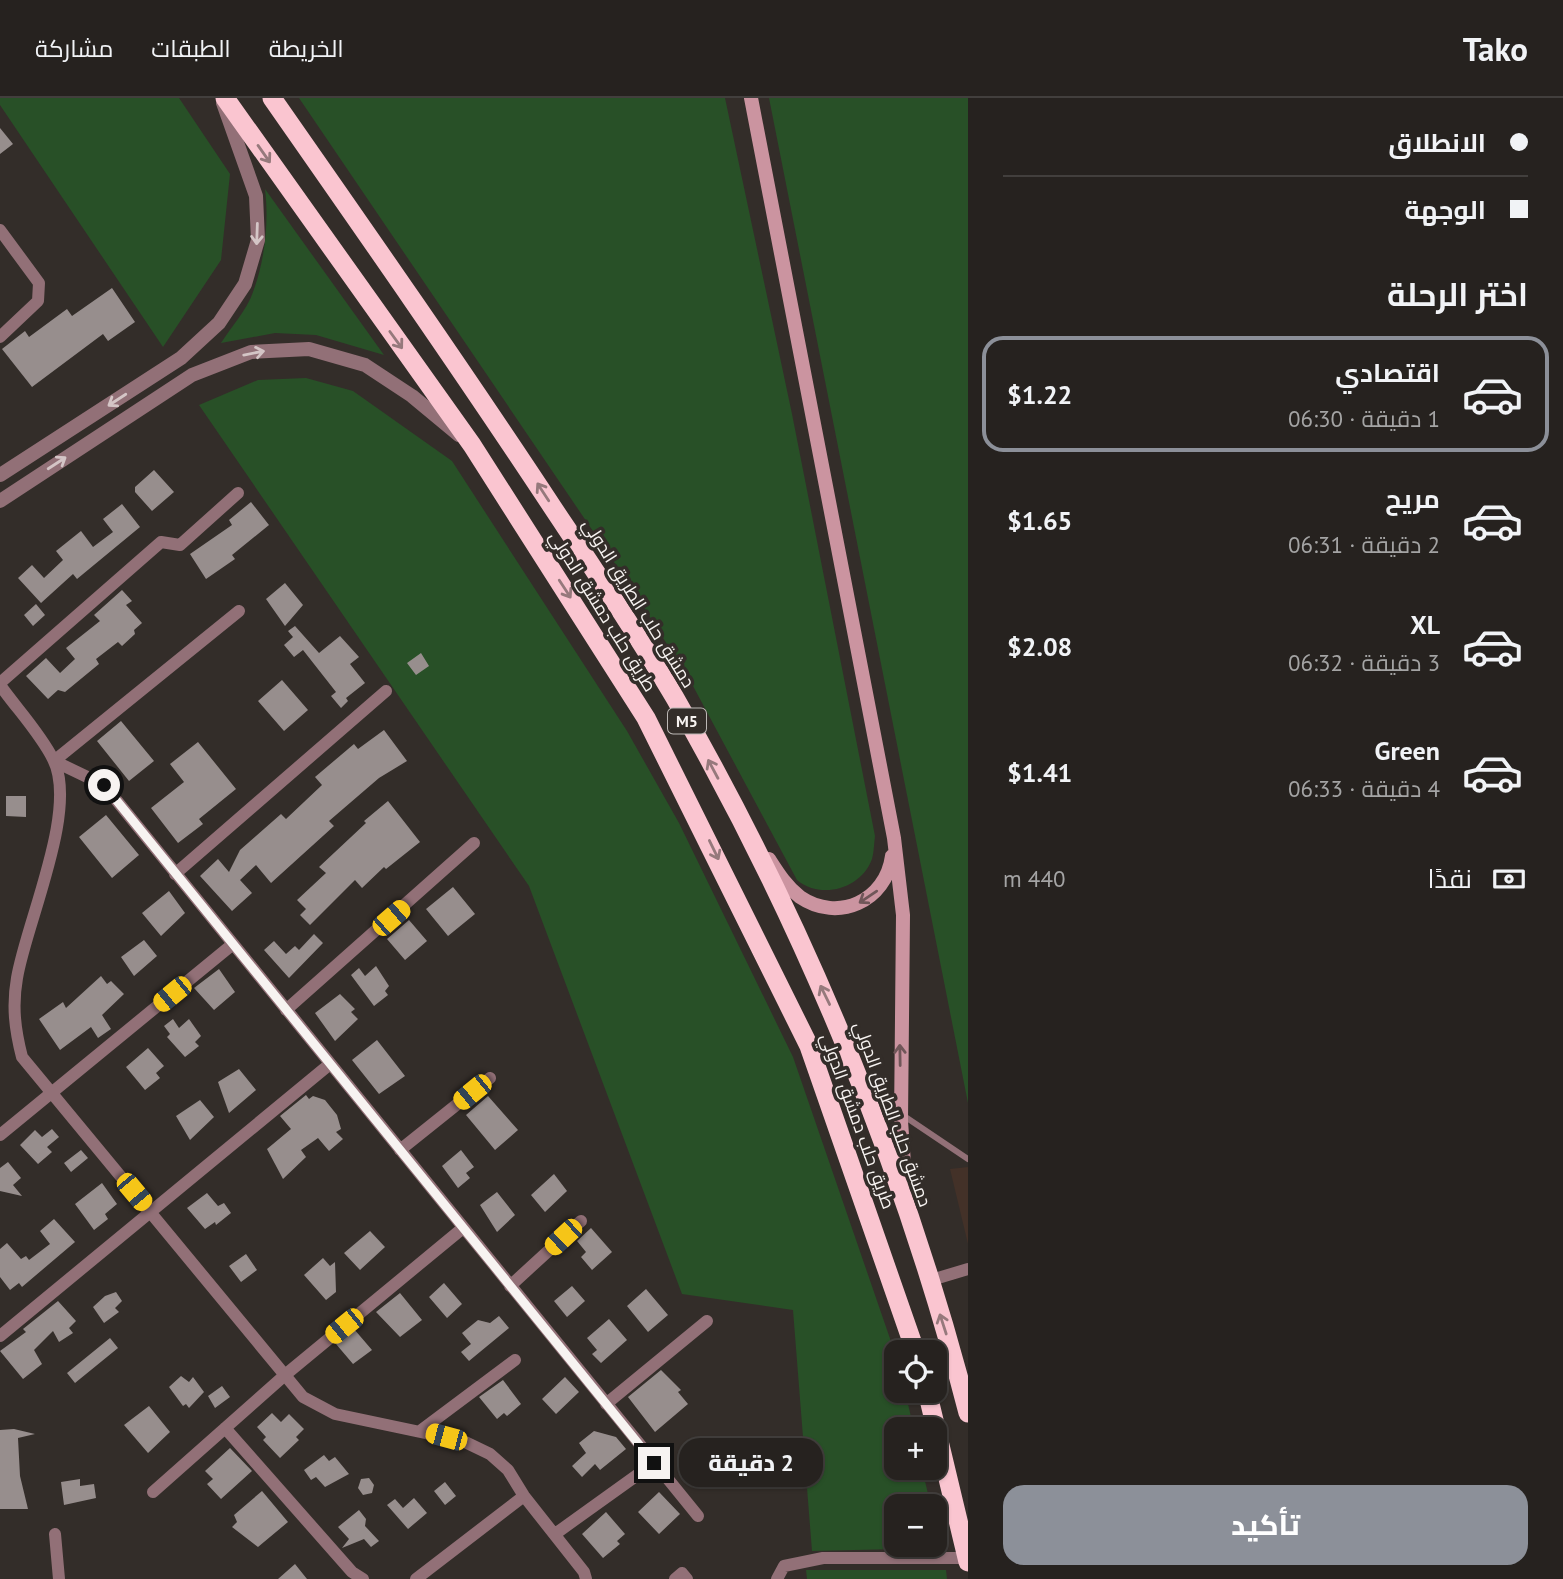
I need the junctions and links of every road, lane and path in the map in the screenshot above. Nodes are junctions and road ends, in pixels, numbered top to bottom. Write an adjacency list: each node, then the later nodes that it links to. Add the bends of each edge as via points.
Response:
1 (223, 98): 6 (street, one-way to 6, via 256,196 258,240 245,284 219,323); 8 (highway, طريق حلب دمشق الدولي / M5, one-way to 8)
2 (272, 98): 16 (highway, دمشق حلب الطريق الدولي / M5, one-way to 2, via 675,699 611,595)
3 (751, 98): 17 (main road)
4 (0, 230): 5 (street, via 39,283 38,301)
5 (0, 337)
6 (192, 348): 7 (street); 9 (street, one-way to 9)
7 (207, 370): 8 (street, one-way to 8, via 251,352 320,352 365,365 412,396); 11 (street, one-way to 7, via 192,375)
8 (472, 446): 40 (highway, طريق حلب دمشق الدولي / M5, one-way to 40, via 646,718 745,913 809,1046)
9 (0, 475)
10 (238, 493): 13 (street, via 180,545 161,542)
11 (0, 501)
12 (239, 611): 15 (street)
13 (0, 684): 15 (street)
14 (386, 691): 19 (street)
15 (54, 761): 19 (street, via 104,785); 22 (street, via 61,790 57,828)
16 (728, 798): 17 (main road, one-way to 16, via 890,869 873,895 843,907 819,906 787,886); 25 (highway, دمشق حلب الطريق الدولي / M5, one-way to 16, via 839,1026)
17 (894, 838): 27 (main road, one-way to 17, via 902,915)
18 (474, 844): 21 (street)
19 (175, 874): 20 (street)
20 (233, 944): 21 (street); 26 (street)
21 (286, 1010): 23 (street)
22 (7, 1022): 26 (street, via 22,1057)
23 (330, 1064): 29 (street); 31 (street)
24 (490, 1078): 29 (street)
25 (859, 1080): 27 (lane); 32 (highway, دمشق حلب الطريق الدولي / M5)
26 (52, 1093): 28 (street); 31 (street)
27 (901, 1114): 30 (lane); 32 (main road)
28 (0, 1135)
29 (400, 1150): 34 (street)
30 (968, 1159)
31 (151, 1212): 39 (street); 42 (street)
32 (909, 1220): 36 (highway, دمشق حلب الطريق الدولي / M5)
33 (581, 1221): 37 (street)
34 (463, 1228): 37 (street); 42 (street)
35 (968, 1269): 36 (street)
36 (928, 1281): 45 (highway, دمشق حلب الطريق الدولي / M5, one-way to 36)
37 (510, 1286): 44 (street)
38 (706, 1321): 44 (street)
39 (0, 1336)
40 (912, 1340)
41 (515, 1360): 47 (street)
42 (285, 1375): 46 (street); 47 (street, via 303,1397 335,1414)
43 (929, 1403): 54 (highway)
44 (606, 1405): 48 (street)
45 (968, 1413)
46 (225, 1428): 49 (street); 56 (street)
47 (420, 1431): 50 (street, via 463,1441 490,1454 508,1470)
48 (654, 1463): 51 (street); 53 (street)
49 (153, 1492)
50 (524, 1496): 53 (street); 57 (street)
51 (698, 1516)
52 (55, 1534): 55 (street)
53 (555, 1534): 58 (street)
54 (968, 1560): 61 (street, via 823,1558 785,1566)
55 (59, 1579)
56 (363, 1579)
57 (416, 1579)
58 (586, 1579)
59 (675, 1579): 60 (street, via 682,1573)
60 (687, 1579)
61 (777, 1579)

